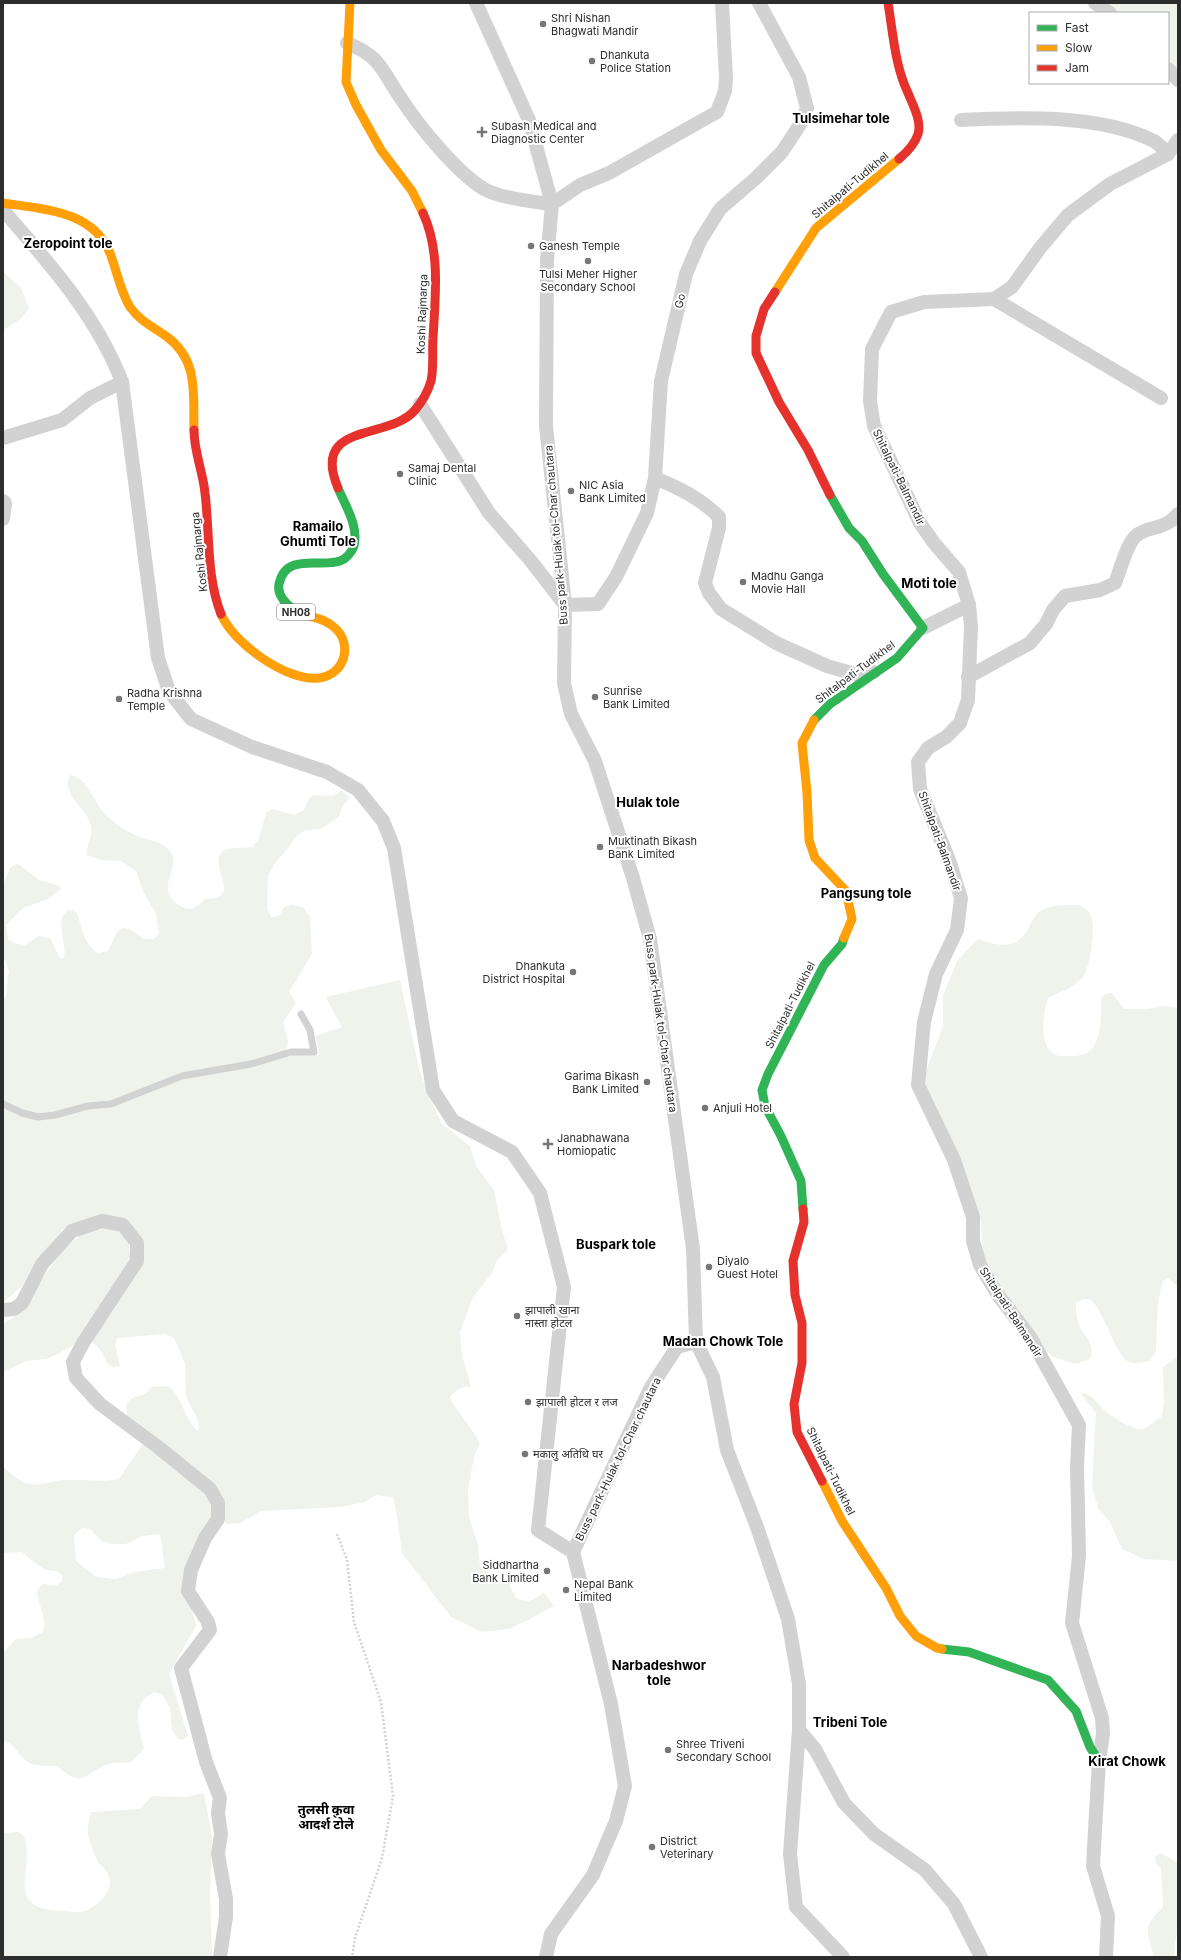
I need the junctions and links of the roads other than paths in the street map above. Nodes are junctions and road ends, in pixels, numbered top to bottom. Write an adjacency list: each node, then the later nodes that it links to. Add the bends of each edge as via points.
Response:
1 (350, 3): 8 (street, Koshi Rajmarga / NH08)
2 (476, 3): 15 (street, via 529,120)
3 (722, 3): 15 (street, via 726,78 725,91 717,112 609,173 580,184)
4 (759, 3): 22 (street, Go, via 799,77 807,108 801,124 782,152 720,209 700,241 686,274 661,381)
5 (888, 3): 28 (street, Shitalpati-Tudikhel, via 897,58 907,92 916,110 918,134 907,152 816,228 764,309 756,336 756,353 779,402 808,450 836,507)
6 (1096, 3): 7 (street)
7 (1109, 12)
8 (346, 43): 15 (street, via 365,50 378,62 400,98 443,153 484,189 525,201); 20 (street, Koshi Rajmarga / NH08, via 346,82 356,105 382,150 412,191 428,224 436,270 431,380)
9 (1169, 70): 10 (street)
10 (1178, 80)
11 (961, 120): 13 (street, via 1002,118 1079,121 1125,131 1155,142)
12 (1178, 140): 13 (street)
13 (1168, 154): 17 (street, via 1110,184 1068,216 1040,248 1012,287)
14 (3, 203): 20 (street, Koshi Rajmarga / NH08, via 60,212 84,222 99,234 108,247 121,289 132,309 147,324 168,337 185,356 193,378 194,442 205,491 211,575 217,606 227,628 243,644 299,677 318,680 332,675 342,665 346,653 346,643 332,624 318,617 296,612 286,604 280,593 279,584 284,572 294,565 303,562 328,563 346,558 354,547 353,522 331,469 332,456 348,438 393,424 411,415)
15 (552, 204): 27 (street, Buss park-Hulak tol-Char chautara, via 547,260 546,426)
16 (3, 210): 18 (street, via 42,255 92,322 112,356)
17 (994, 299): 19 (street); 26 (street, Shitalpati-Balmandir, via 924,302 891,312 872,349 870,401 874,426 920,523 959,572)
18 (122, 382): 21 (street, via 90,398 62,420); 35 (street, via 158,658 169,691 191,719 252,747 327,772 358,790 383,821 394,848 433,1090 453,1121 512,1152 540,1193 564,1287 538,1530)
19 (1161, 398)
20 (420, 404): 27 (street, via 489,513 531,561)
21 (3, 438)
22 (655, 478): 27 (street, Go, via 646,513 616,577 598,604); 29 (street, via 686,491 719,516 719,528 706,583 709,593 721,608 776,643 827,666 855,674)
23 (3, 501): 25 (street)
24 (1178, 514): 30 (street, via 1160,528 1138,533 1132,539 1115,583 1100,590 1065,596 1030,643)
25 (3, 519)
26 (969, 605): 28 (street); 30 (street, Shitalpati-Balmandir, via 971,626)
27 (565, 606): 34 (street, Buss park-Hulak tol-Char chautara, via 564,683 571,714 595,761 650,940 693,1249)
28 (923, 628): 29 (street, Shitalpati-Tudikhel, via 897,658)
29 (877, 672): 37 (street, Shitalpati-Tudikhel, via 830,704 812,722 802,744 809,840 815,858 846,891 852,919 842,944 824,965 762,1090 765,1106 801,1181 804,1222 793,1261 795,1295 802,1323 802,1363 794,1404 797,1432 842,1521 886,1588 900,1616 916,1636 937,1648 969,1652 1048,1680 1076,1711 1090,1747)
30 (968, 677): 37 (street, Shitalpati-Balmandir, via 968,700 960,723 946,737 928,748 918,762 920,789 961,898 956,930 936,974 924,1022 918,1085 954,1160 973,1217 973,1241 980,1265 998,1296 1030,1337 1079,1425 1079,1556 1072,1623 1102,1718 1103,1734)
31 (301, 1014): 32 (lane, via 310,1030 314,1052 291,1052 251,1064 182,1076 111,1104 88,1106 55,1115 38,1117)
32 (3, 1104)
33 (3, 1310): 38 (street, via 14,1309 22,1303 42,1264 72,1230 102,1221 124,1225 137,1243 137,1261 73,1362 76,1378 100,1404 210,1489 218,1504 218,1519 205,1538 191,1570 188,1591 208,1622 210,1630 181,1668 206,1762 220,1798 218,1813 221,1834 218,1854 226,1899)
34 (696, 1342): 35 (street, Buss park-Hulak tol-Char chautara, via 676,1347 651,1387); 36 (street, via 713,1377 727,1450 757,1527 788,1619 799,1684)
35 (573, 1552): 39 (street, via 611,1704 624,1786 616,1821 593,1874 551,1934)
36 (799, 1730): 40 (street, via 790,1854 796,1907); 41 (street, via 815,1749 844,1803 874,1834 925,1870 954,1904)
37 (1099, 1760): 42 (street, Shitalpati-Balmandir, via 1093,1866 1108,1916)
38 (220, 1957)
39 (546, 1957)
40 (843, 1957)
41 (981, 1957)
42 (1106, 1957)

